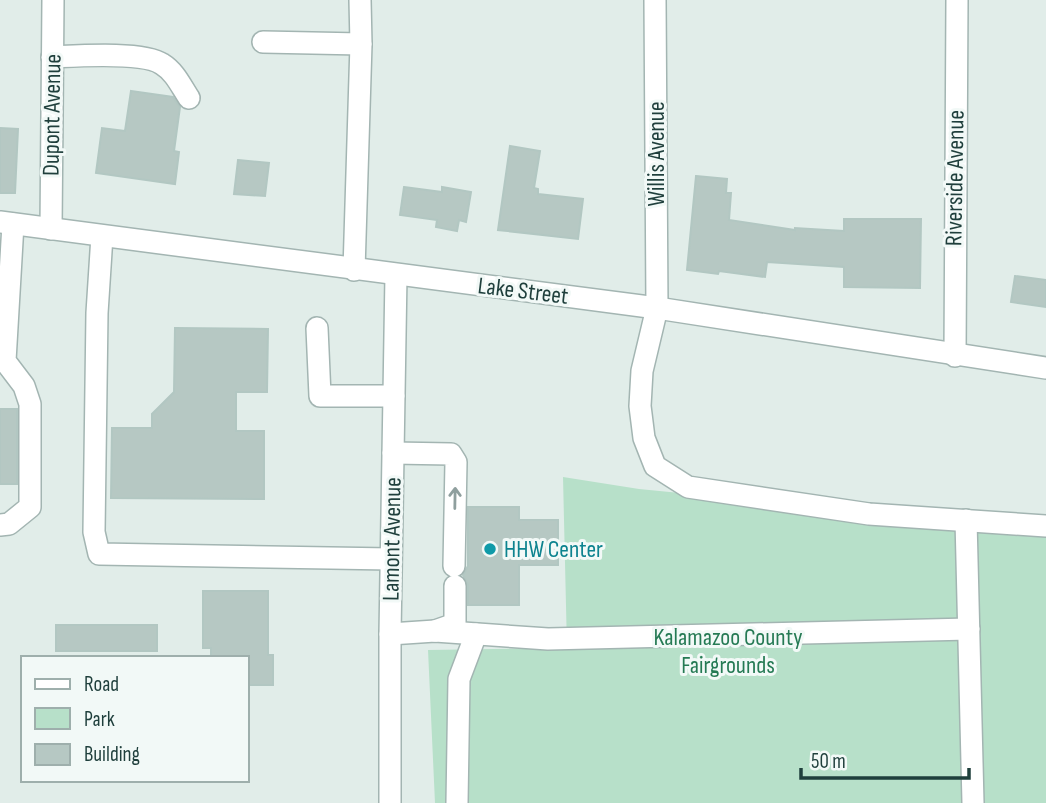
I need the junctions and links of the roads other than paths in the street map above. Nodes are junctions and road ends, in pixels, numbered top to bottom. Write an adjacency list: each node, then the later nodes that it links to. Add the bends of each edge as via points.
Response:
1 (52, 0): 7 (street, Dupont Avenue)
2 (360, 0): 6 (street)
3 (655, 0): 14 (street, Willis Avenue)
4 (957, 0): 16 (street, Riverside Avenue)
5 (263, 42): 6 (street)
6 (361, 44): 12 (street)
7 (52, 57): 8 (street, via 159,61 176,76); 10 (street, Dupont Avenue)
8 (189, 99)
9 (6, 223): 10 (street, Lake Street); 21 (street, via 5,361 24,386 30,404 30,506 9,524)
10 (51, 229): 11 (street, Lake Street)
11 (102, 236): 12 (street, Lake Street); 23 (street, via 94,532 99,554)
12 (354, 270): 13 (street, Lake Street)
13 (396, 275): 14 (street, Lake Street); 18 (street, Lamont Avenue)
14 (656, 309): 16 (street, Lake Street); 20 (street, Willis Avenue, via 642,371 640,406 644,438 655,466 688,487 869,514)
15 (317, 328): 18 (street, via 320,396)
16 (955, 356): 17 (street, Lake Street)
17 (1046, 368)
18 (394, 396): 19 (street, Lamont Avenue)
19 (393, 453): 23 (street, Lamont Avenue); 25 (street, one-way to 19, via 455,624 456,462 450,454)
20 (966, 520): 22 (street, Willis Avenue); 24 (street)
21 (0, 525)
22 (1046, 526)
23 (391, 559): 26 (street, Lamont Avenue)
24 (969, 629): 27 (street, via 548,639); 30 (street)
25 (435, 631): 26 (street); 27 (street)
26 (390, 634): 28 (street, Lamont Avenue)
27 (475, 634): 29 (street, via 459,679)
28 (390, 803)
29 (457, 803)
30 (973, 803)

